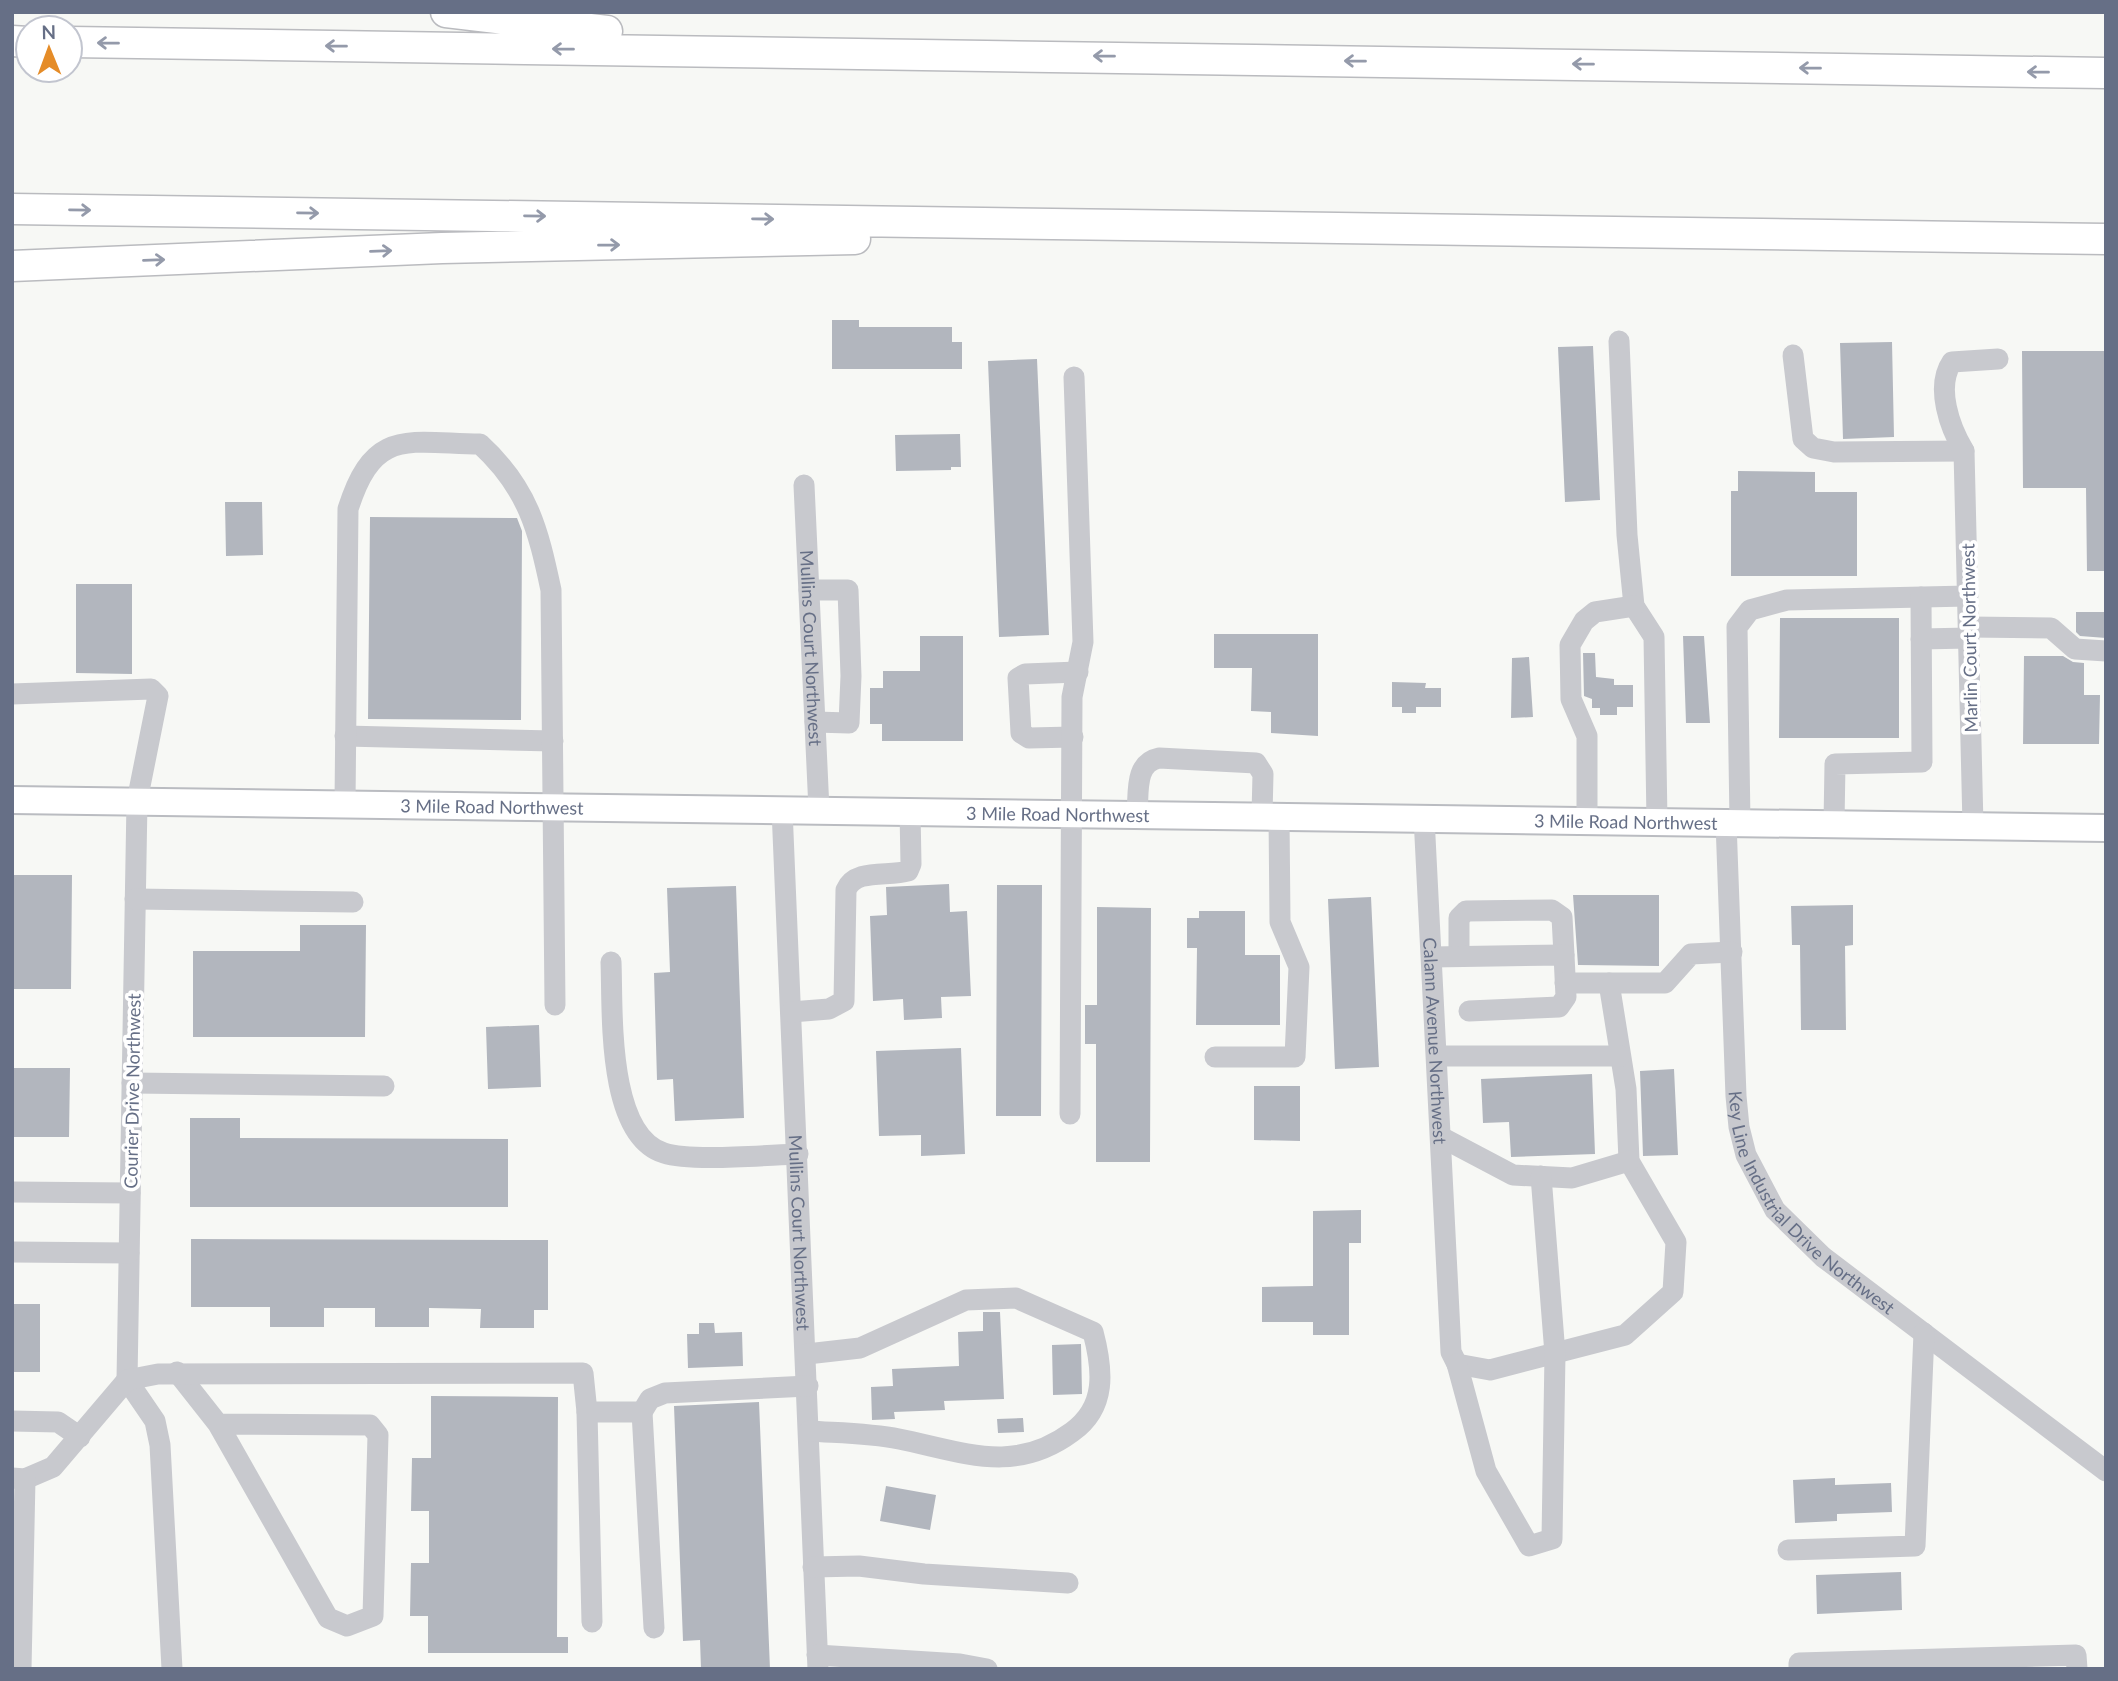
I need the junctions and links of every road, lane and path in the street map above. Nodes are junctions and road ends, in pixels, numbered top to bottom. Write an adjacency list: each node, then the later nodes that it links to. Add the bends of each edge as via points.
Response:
1 (446, 12): 3 (highway, via 564,28)
2 (84, 42): 3 (highway, one-way to 2)
3 (926, 54): 4 (highway, one-way to 3)
4 (2106, 73)
5 (12, 209): 6 (highway, one-way to 6)
6 (1362, 229): 7 (highway); 8 (highway, one-way to 6, via 442,248)
7 (2106, 239)
8 (12, 266)
9 (1619, 341): 18 (street)
10 (1794, 355): 13 (street, via 1803,439 1813,448 1834,452)
11 (1998, 359): 13 (street, via 1952,362 1945,372 1948,414)
12 (1074, 377): 22 (street, via 1083,642)
13 (1964, 451): 16 (street, Marlin Court Northwest)
14 (804, 485): 15 (street, Mullins Court Northwest)
15 (809, 590): 24 (street, Mullins Court Northwest); 24 (street, via 848,590 849,723)
16 (1968, 596): 17 (street, Key Line Industrial Drive Northwest); 19 (street, Marlin Court Northwest)
17 (1921, 597): 20 (street); 41 (street, Key Line Industrial Drive Northwest, via 1787,600 1751,610 1737,627)
18 (1634, 606): 39 (street, via 1595,612 1570,645 1571,699 1587,736); 40 (street, via 1654,638)
19 (1969, 632): 20 (street); 21 (street, via 2051,628 2075,649); 43 (street, Marlin Court Northwest)
20 (1921, 639): 42 (street, via 1922,762 1835,764)
21 (2106, 650)
22 (1078, 672): 26 (street, via 1072,685); 26 (street, via 1025,674 1016,686 1021,733 1028,738)
23 (12, 694): 29 (street, Courier Drive Northwest, via 156,692)
24 (815, 722): 33 (street, Mullins Court Northwest)
25 (345, 736): 27 (street); 27 (street, via 348,509 359,475 378,452 402,443 480,444 519,487 538,528 551,590); 30 (street)
26 (1073, 737): 35 (street)
27 (554, 741): 31 (street)
28 (12, 800): 29 (main road, 3 Mile Road Northwest)
29 (137, 801): 30 (main road, 3 Mile Road Northwest); 45 (street, Courier Drive Northwest)
30 (345, 803): 31 (main road, 3 Mile Road Northwest)
31 (554, 806): 32 (main road, 3 Mile Road Northwest); 54 (street)
32 (782, 809): 33 (main road, 3 Mile Road Northwest); 56 (street, Mullins Court Northwest)
33 (819, 810): 34 (main road, 3 Mile Road Northwest)
34 (910, 811): 35 (main road, 3 Mile Road Northwest); 56 (street, via 908,871 857,877 846,890 844,1001 830,1009)
35 (1073, 813): 36 (main road, 3 Mile Road Northwest); 62 (street)
36 (1137, 814): 37 (main road, 3 Mile Road Northwest); 37 (street, via 1141,772 1159,758 1256,763 1263,774)
37 (1270, 816): 38 (main road, 3 Mile Road Northwest); 57 (street, via 1280,922 1299,967 1295,1057)
38 (1424, 817): 39 (main road, 3 Mile Road Northwest); 50 (street, Calann Avenue Northwest)
39 (1587, 820): 40 (main road, 3 Mile Road Northwest)
40 (1657, 821): 41 (main road, 3 Mile Road Northwest)
41 (1733, 822): 42 (main road, 3 Mile Road Northwest); 47 (street, Key Line Industrial Drive Northwest)
42 (1834, 824): 43 (main road, 3 Mile Road Northwest)
43 (1973, 826): 44 (main road, 3 Mile Road Northwest)
44 (2106, 828)
45 (135, 899): 46 (street); 60 (street, Courier Drive Northwest)
46 (353, 902)
47 (1732, 952): 53 (street, via 1691,954 1665,983); 71 (street, Key Line Industrial Drive Northwest, via 1739,1127 1758,1181 1775,1210 1824,1257)
48 (1564, 955): 49 (street); 49 (street, via 1562,917 1552,910 1466,911 1459,918); 52 (street)
49 (1459, 956): 50 (street)
50 (1432, 957): 58 (street, Calann Avenue Northwest)
51 (611, 962): 64 (street, via 615,1067 638,1133 663,1153 685,1156)
52 (1565, 983): 53 (street); 55 (street, via 1566,997 1559,1007)
53 (1609, 983): 59 (street)
54 (555, 1005)
55 (1469, 1011)
56 (791, 1012): 64 (street, Mullins Court Northwest)
57 (1215, 1056)
58 (1437, 1056): 59 (street); 63 (street, Calann Avenue Northwest)
59 (1620, 1056): 65 (street)
60 (132, 1083): 61 (street); 68 (street, Courier Drive Northwest)
61 (384, 1086)
62 (1070, 1114)
63 (1441, 1137): 66 (street, via 1513,1175); 74 (street, Calann Avenue Northwest, via 1451,1352)
64 (798, 1154): 72 (street, Mullins Court Northwest)
65 (1629, 1161): 66 (street, via 1572,1178); 73 (street, via 1676,1242 1673,1292 1625,1335)
66 (1541, 1176): 73 (street)
67 (12, 1192): 68 (street)
68 (130, 1193): 70 (street, Courier Drive Northwest)
69 (12, 1252): 70 (street)
70 (129, 1253): 76 (street, Courier Drive Northwest)
71 (1924, 1333): 84 (street, Key Line Industrial Drive Northwest); 86 (street, via 1915,1546)
72 (807, 1354): 77 (street, Mullins Court Northwest); 82 (street, via 860,1348 966,1300 1016,1298 1093,1332 1100,1359 1097,1406 1086,1422 1051,1448 1024,1457 965,1452 898,1438)
73 (1555, 1354): 74 (street, via 1490,1370); 74 (street, Calann Avenue Northwest, via 1552,1539 1529,1546 1486,1471)
74 (1457, 1364)
75 (177, 1372): 76 (street); 78 (street, via 583,1373); 81 (street)
76 (127, 1380): 83 (street); 93 (street, via 155,1421 160,1445)
77 (808, 1386): 79 (street, via 665,1393 650,1399); 82 (street, Mullins Court Northwest)
78 (587, 1412): 79 (street); 89 (street)
79 (642, 1412): 90 (street)
80 (12, 1421): 83 (street, via 58,1422)
81 (218, 1424): 81 (street, via 328,1618 347,1626 373,1616 377,1435 370,1425)
82 (809, 1431): 87 (street, Mullins Court Northwest)
83 (80, 1437): 85 (street, via 53,1467)
84 (2106, 1471)
85 (19, 1478): 92 (street)
86 (1788, 1550)
87 (813, 1567): 88 (street, via 859,1566); 91 (street, Mullins Court Northwest)
88 (1068, 1583)
89 (592, 1622)
90 (654, 1628)
91 (817, 1662): 94 (street, via 960,1664)
92 (21, 1669)
93 (172, 1669)
94 (987, 1669)
95 (1799, 1669): 96 (street, via 1798,1663 2076,1655)
96 (2077, 1669)

